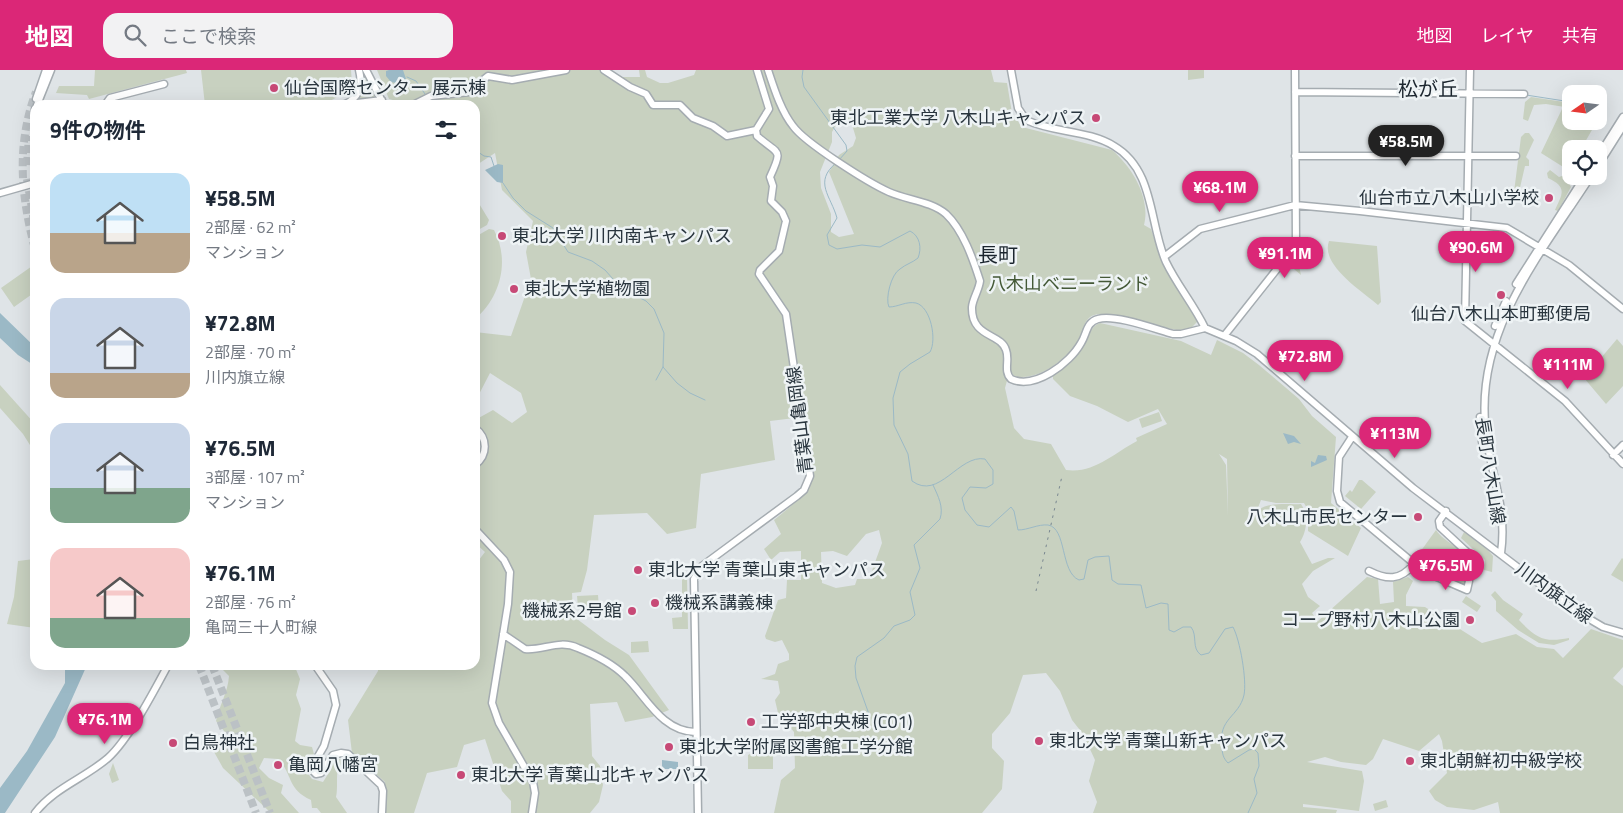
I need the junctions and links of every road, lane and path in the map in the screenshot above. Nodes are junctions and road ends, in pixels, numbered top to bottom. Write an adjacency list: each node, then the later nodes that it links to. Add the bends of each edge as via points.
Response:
1 (359, 70): 17 (street, via 361,84)
2 (366, 70): 18 (street)
3 (566, 70): 19 (street, via 507,80 488,76 479,91 431,96)
4 (604, 70): 22 (street, via 646,94 653,105 680,105 693,118 728,136)
5 (757, 70): 22 (street, via 768,110)
6 (768, 70): 37 (street, via 787,117 799,133 867,180 890,192 933,206 956,226 980,281 972,306 976,322 984,334 1004,344 1007,374 1014,381 1036,380 1054,370 1081,343 1091,322 1100,318 1173,334)
7 (1011, 70): 35 (street, via 1018,108 1026,120 1104,141 1119,148 1128,158 1147,190)
8 (1295, 70): 12 (street)
9 (1470, 70): 13 (street)
10 (48, 71): 15 (street)
11 (164, 84): 16 (street)
12 (1295, 92): 13 (street); 25 (street)
13 (1470, 93): 14 (street); 26 (street)
14 (1524, 94)
15 (38, 100)
16 (109, 100)
17 (352, 100)
18 (381, 100)
19 (423, 100)
20 (1623, 117): 23 (street)
21 (1623, 126): 24 (street)
22 (756, 130): 55 (street, 青葉山亀岡線, via 757,136 775,148 778,155 777,165 770,176 773,186 771,201 786,221 780,251 759,274 786,314 810,476 804,490 797,496 697,572 693,586)
23 (1607, 142)
24 (1607, 151)
25 (1295, 156): 26 (street); 32 (street)
26 (1468, 156): 27 (street); 33 (street)
27 (1516, 156)
28 (30, 184): 31 (street)
29 (1580, 185): 34 (street)
30 (1585, 185): 34 (street)
31 (0, 193)
32 (1295, 205): 33 (street); 35 (street, via 1200,229); 38 (street, via 1297,237 1294,250)
33 (1466, 225): 34 (street, via 1507,228); 39 (street, via 1465,320)
34 (1542, 248): 36 (street); 39 (street, via 1509,305)
35 (1164, 257): 37 (street)
36 (1623, 309)
37 (1205, 328): 38 (street, 川内旗立線)
38 (1224, 336): 41 (street, 川内旗立線, via 1257,354)
39 (1492, 343): 43 (street, via 1565,401); 48 (street, via 1484,420 1503,512)
40 (480, 433): 44 (street, via 485,449)
41 (1352, 437): 46 (street, 川内旗立線); 49 (street, via 1339,457 1339,499)
42 (1623, 445): 43 (street)
43 (1614, 455): 45 (street)
44 (480, 460)
45 (1623, 464)
46 (1446, 511): 48 (street, 川内旗立線); 49 (street, via 1439,521 1440,527 1469,554 1467,590 1432,576)
47 (480, 535): 52 (street, via 509,568)
48 (1501, 554): 51 (street, 川内旗立線, via 1585,617)
49 (1414, 564): 50 (street, via 1398,578 1384,578)
50 (1369, 571)
51 (1622, 631)
52 (503, 634): 55 (street, via 525,648 560,644 578,647 621,672 660,718); 58 (street, via 492,703 496,718 533,782)
53 (165, 670): 56 (street, via 114,752 54,793)
54 (318, 670): 57 (street, via 333,691 336,705 313,771 321,773 333,755 348,754 381,785)
55 (695, 732): 59 (street, 青葉山亀岡線)
56 (35, 813)
57 (382, 813)
58 (532, 813)
59 (698, 813)

